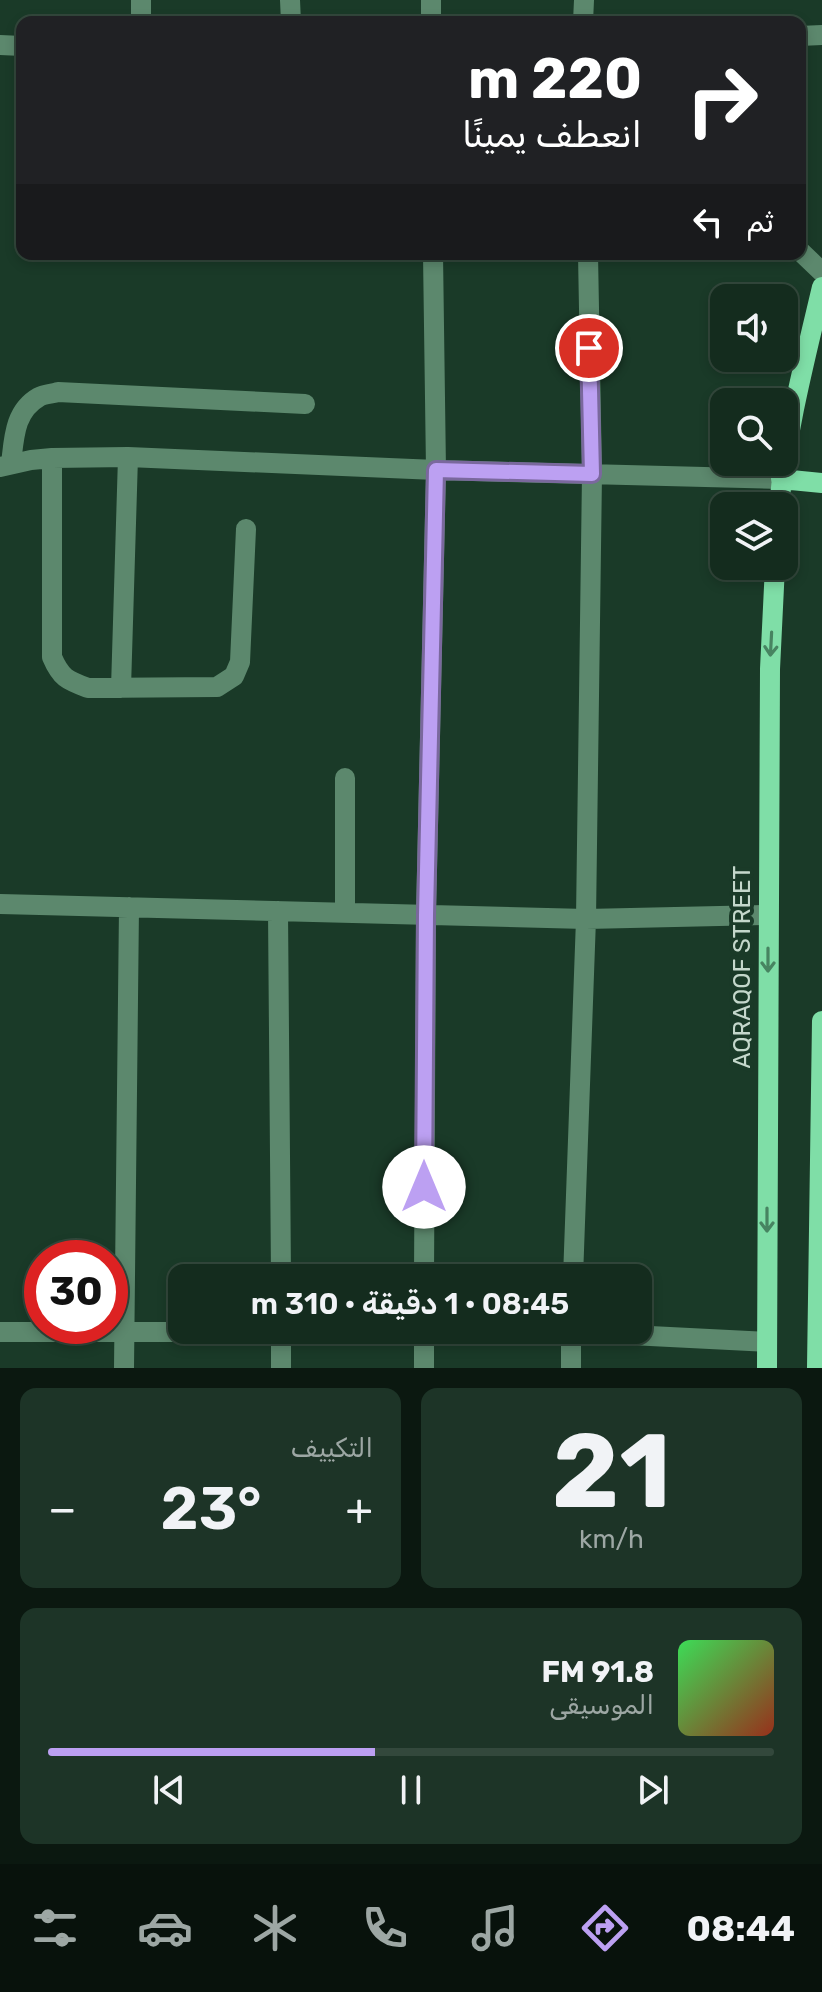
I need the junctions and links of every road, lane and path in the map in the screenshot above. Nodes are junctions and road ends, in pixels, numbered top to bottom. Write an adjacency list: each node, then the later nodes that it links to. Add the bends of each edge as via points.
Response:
1 (806, 257): 4 (street)
2 (433, 260): 10 (street)
3 (588, 260): 11 (street)
4 (822, 272)
5 (822, 287): 12 (main road)
6 (305, 404): 9 (street, via 58,392 40,396 16,422)
7 (128, 457): 8 (street); 10 (street); 17 (street)
8 (52, 458): 9 (street); 17 (street, via 52,657 69,680 88,688)
9 (6, 466)
10 (436, 470): 11 (street); 23 (street)
11 (592, 474): 12 (street); 25 (street)
12 (781, 479): 13 (main road); 14 (main road)
13 (822, 483)
14 (780, 492)
15 (246, 529): 17 (street, via 240,662 234,676 217,687)
16 (774, 580): 24 (main road, AQRAQOF STREET, one-way to 24)
17 (121, 688)
18 (345, 778): 22 (street)
19 (0, 904): 20 (street)
20 (129, 907): 21 (street); 27 (street)
21 (278, 911): 22 (street); 28 (street)
22 (345, 913): 23 (street)
23 (426, 915): 25 (street); 29 (street)
24 (768, 915): 25 (street); 36 (main road, AQRAQOF STREET, one-way to 36)
25 (586, 919): 30 (street)
26 (822, 1021): 46 (main road)
27 (125, 1240)
28 (281, 1264)
29 (424, 1264)
30 (574, 1264)
31 (0, 1332): 32 (street)
32 (24, 1332)
33 (128, 1332): 34 (street)
34 (168, 1332)
35 (652, 1336): 36 (street)
36 (767, 1342): 45 (main road, AQRAQOF STREET)
37 (124, 1344): 41 (street)
38 (282, 1344): 42 (street)
39 (424, 1344): 43 (street)
40 (571, 1344): 44 (street)
41 (124, 1368)
42 (281, 1368)
43 (424, 1368)
44 (571, 1368)
45 (767, 1368)
46 (817, 1368)

